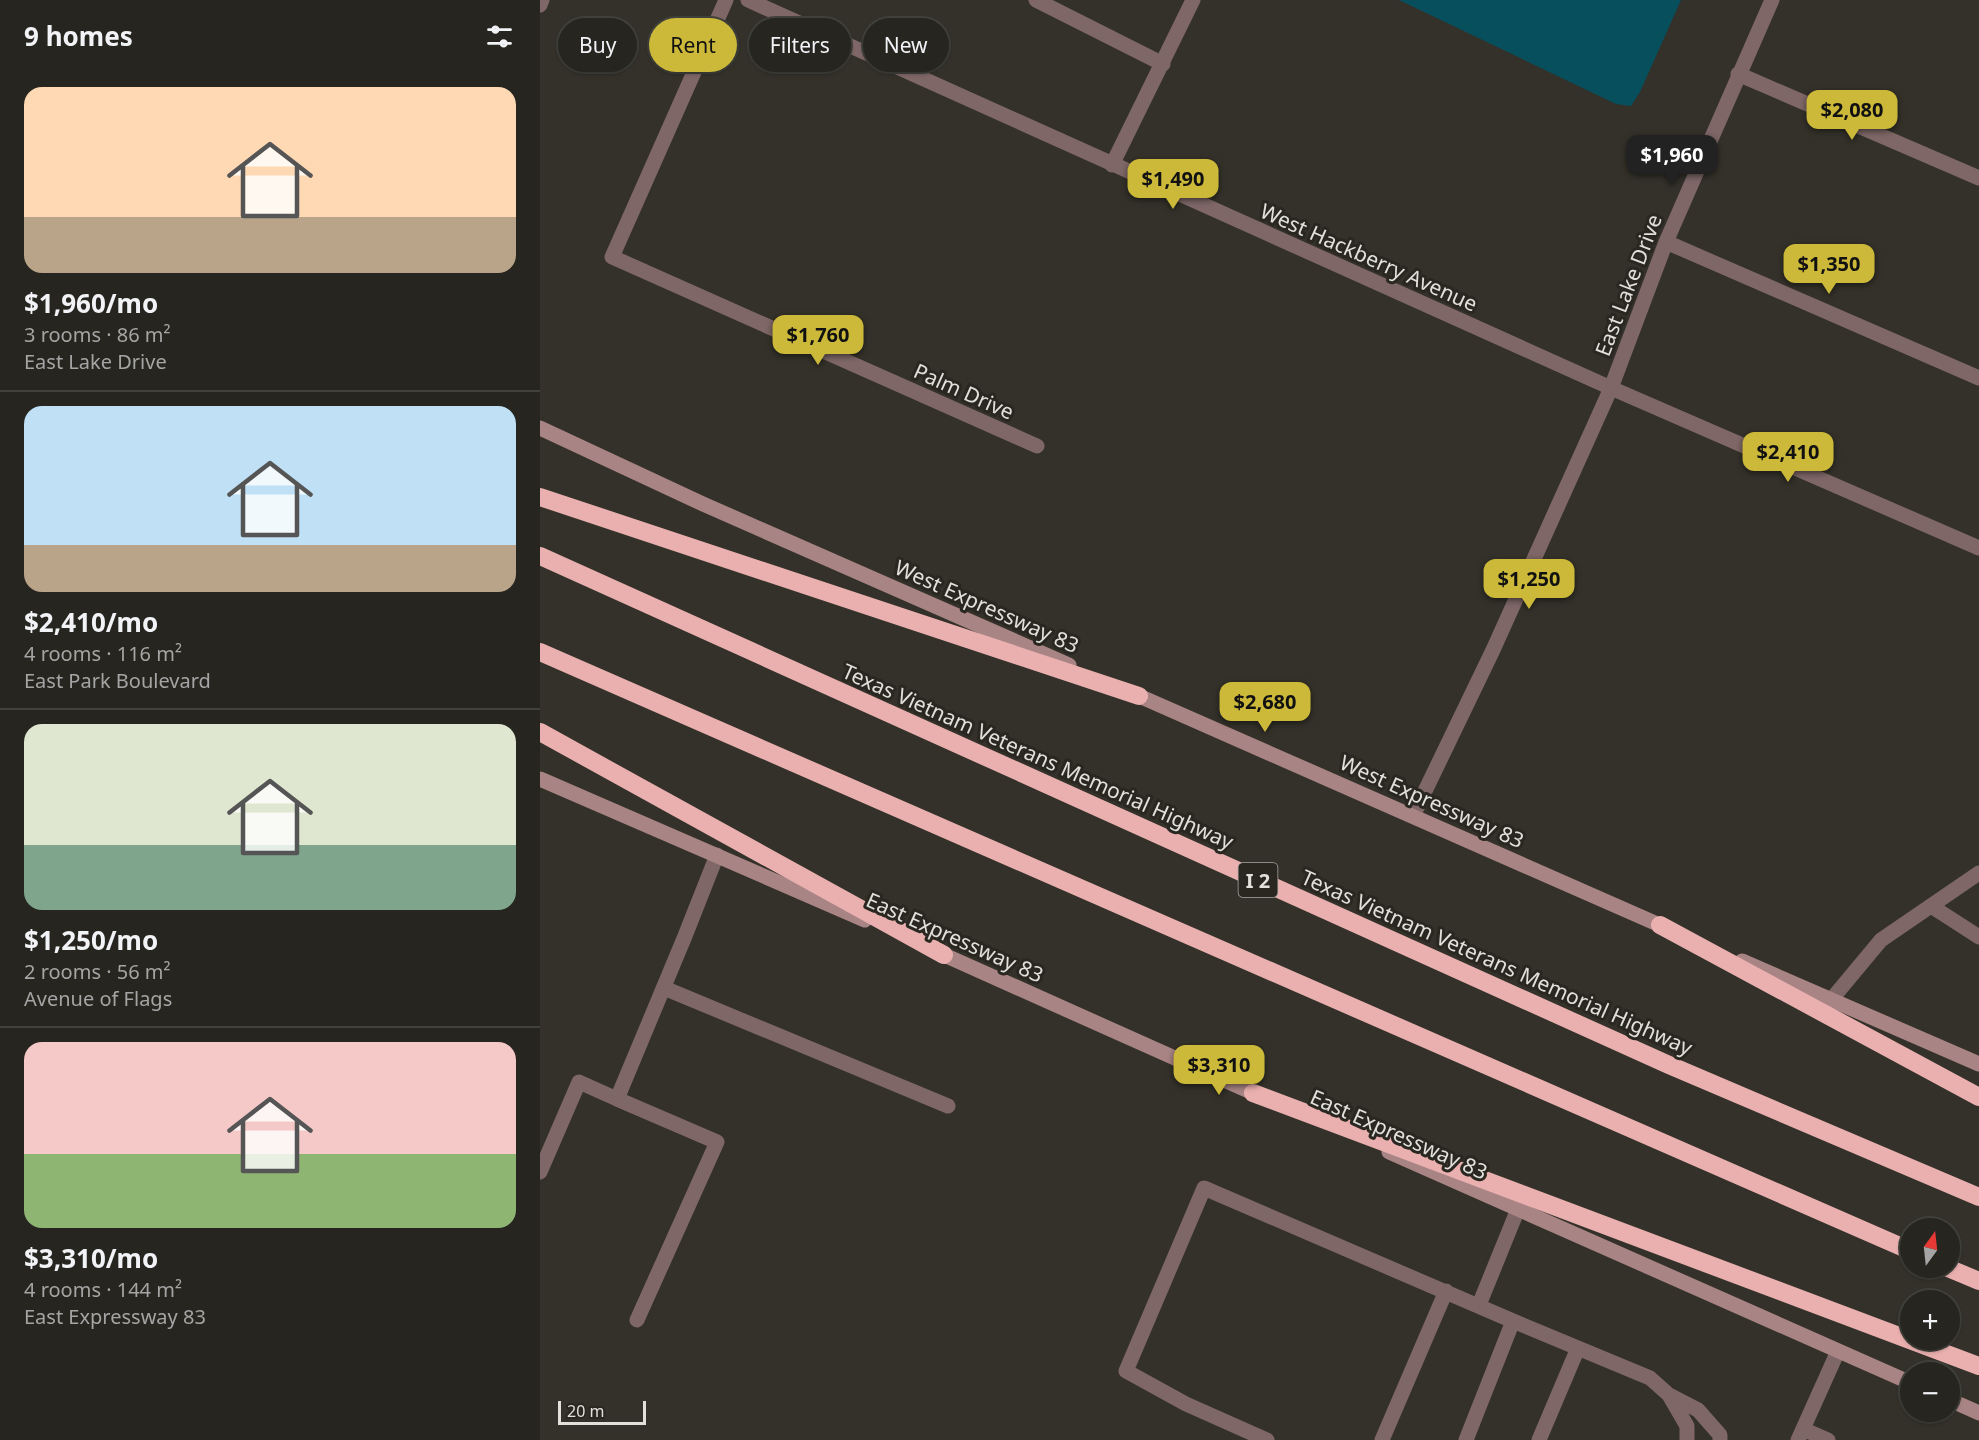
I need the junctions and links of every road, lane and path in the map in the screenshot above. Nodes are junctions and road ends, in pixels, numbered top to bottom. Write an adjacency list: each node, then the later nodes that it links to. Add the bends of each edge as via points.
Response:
1 (542, 0): 7 (street)
2 (726, 0): 16 (street, Palm Drive, via 612,257)
3 (748, 0): 10 (street, West Hackberry Avenue)
4 (1036, 0): 8 (street)
5 (1193, 0): 8 (street)
6 (1772, 0): 9 (street, East Lake Drive)
7 (540, 5)
8 (1163, 64): 10 (street)
9 (1738, 74): 11 (street); 12 (street, East Lake Drive)
10 (1112, 165): 14 (street, West Hackberry Avenue)
11 (1979, 178)
12 (1666, 242): 13 (street); 14 (street, East Lake Drive)
13 (1979, 378)
14 (1611, 388): 18 (street, West Hackberry Avenue); 24 (street, East Lake Drive)
15 (540, 428): 21 (main road, West Expressway 83)
16 (1037, 446)
17 (540, 497): 21 (highway)
18 (1979, 548)
19 (540, 556): 39 (highway, Texas Vietnam Veterans Memorial Highway / I 2, via 1659,1060)
20 (540, 652): 41 (highway)
21 (1140, 696): 24 (main road, West Expressway 83)
22 (540, 732): 30 (highway)
23 (540, 779): 25 (main road, East Expressway 83)
24 (1413, 816): 28 (main road, West Expressway 83)
25 (717, 855): 30 (main road, East Expressway 83); 31 (street)
26 (1979, 873): 27 (street)
27 (1930, 906): 29 (street); 32 (street, via 1881,939)
28 (1660, 925): 32 (main road, West Expressway 83); 35 (highway)
29 (1979, 937)
30 (944, 955): 34 (main road, East Expressway 83)
31 (664, 988): 36 (street); 37 (street)
32 (1832, 1000): 33 (main road, West Expressway 83)
33 (1979, 1064)
34 (1253, 1093): 40 (main road, East Expressway 83); 50 (highway)
35 (1979, 1097)
36 (618, 1099): 38 (street, via 579,1082); 46 (street, via 717,1142)
37 (948, 1106)
38 (540, 1172)
39 (1979, 1197)
40 (1518, 1209): 45 (street); 49 (main road, East Expressway 83)
41 (1900, 1246)
42 (1960, 1273): 43 (highway)
43 (1979, 1281)
44 (1446, 1291): 45 (street); 56 (street, via 1204,1188 1126,1371 1186,1404); 57 (street)
45 (1479, 1305): 47 (street)
46 (638, 1320)
47 (1514, 1321): 48 (street); 58 (street)
48 (1578, 1348): 52 (street, via 1650,1378); 59 (street)
49 (1838, 1351): 51 (main road, East Expressway 83); 55 (street)
50 (1979, 1366)
51 (1900, 1378)
52 (1669, 1395): 60 (street, via 1687,1426); 61 (street, via 1698,1410)
53 (1960, 1404): 54 (main road)
54 (1979, 1413)
55 (1801, 1435): 62 (street)
56 (1267, 1440)
57 (1382, 1440)
58 (1466, 1440)
59 (1539, 1440)
60 (1687, 1440)
61 (1720, 1440)
62 (1828, 1440)

